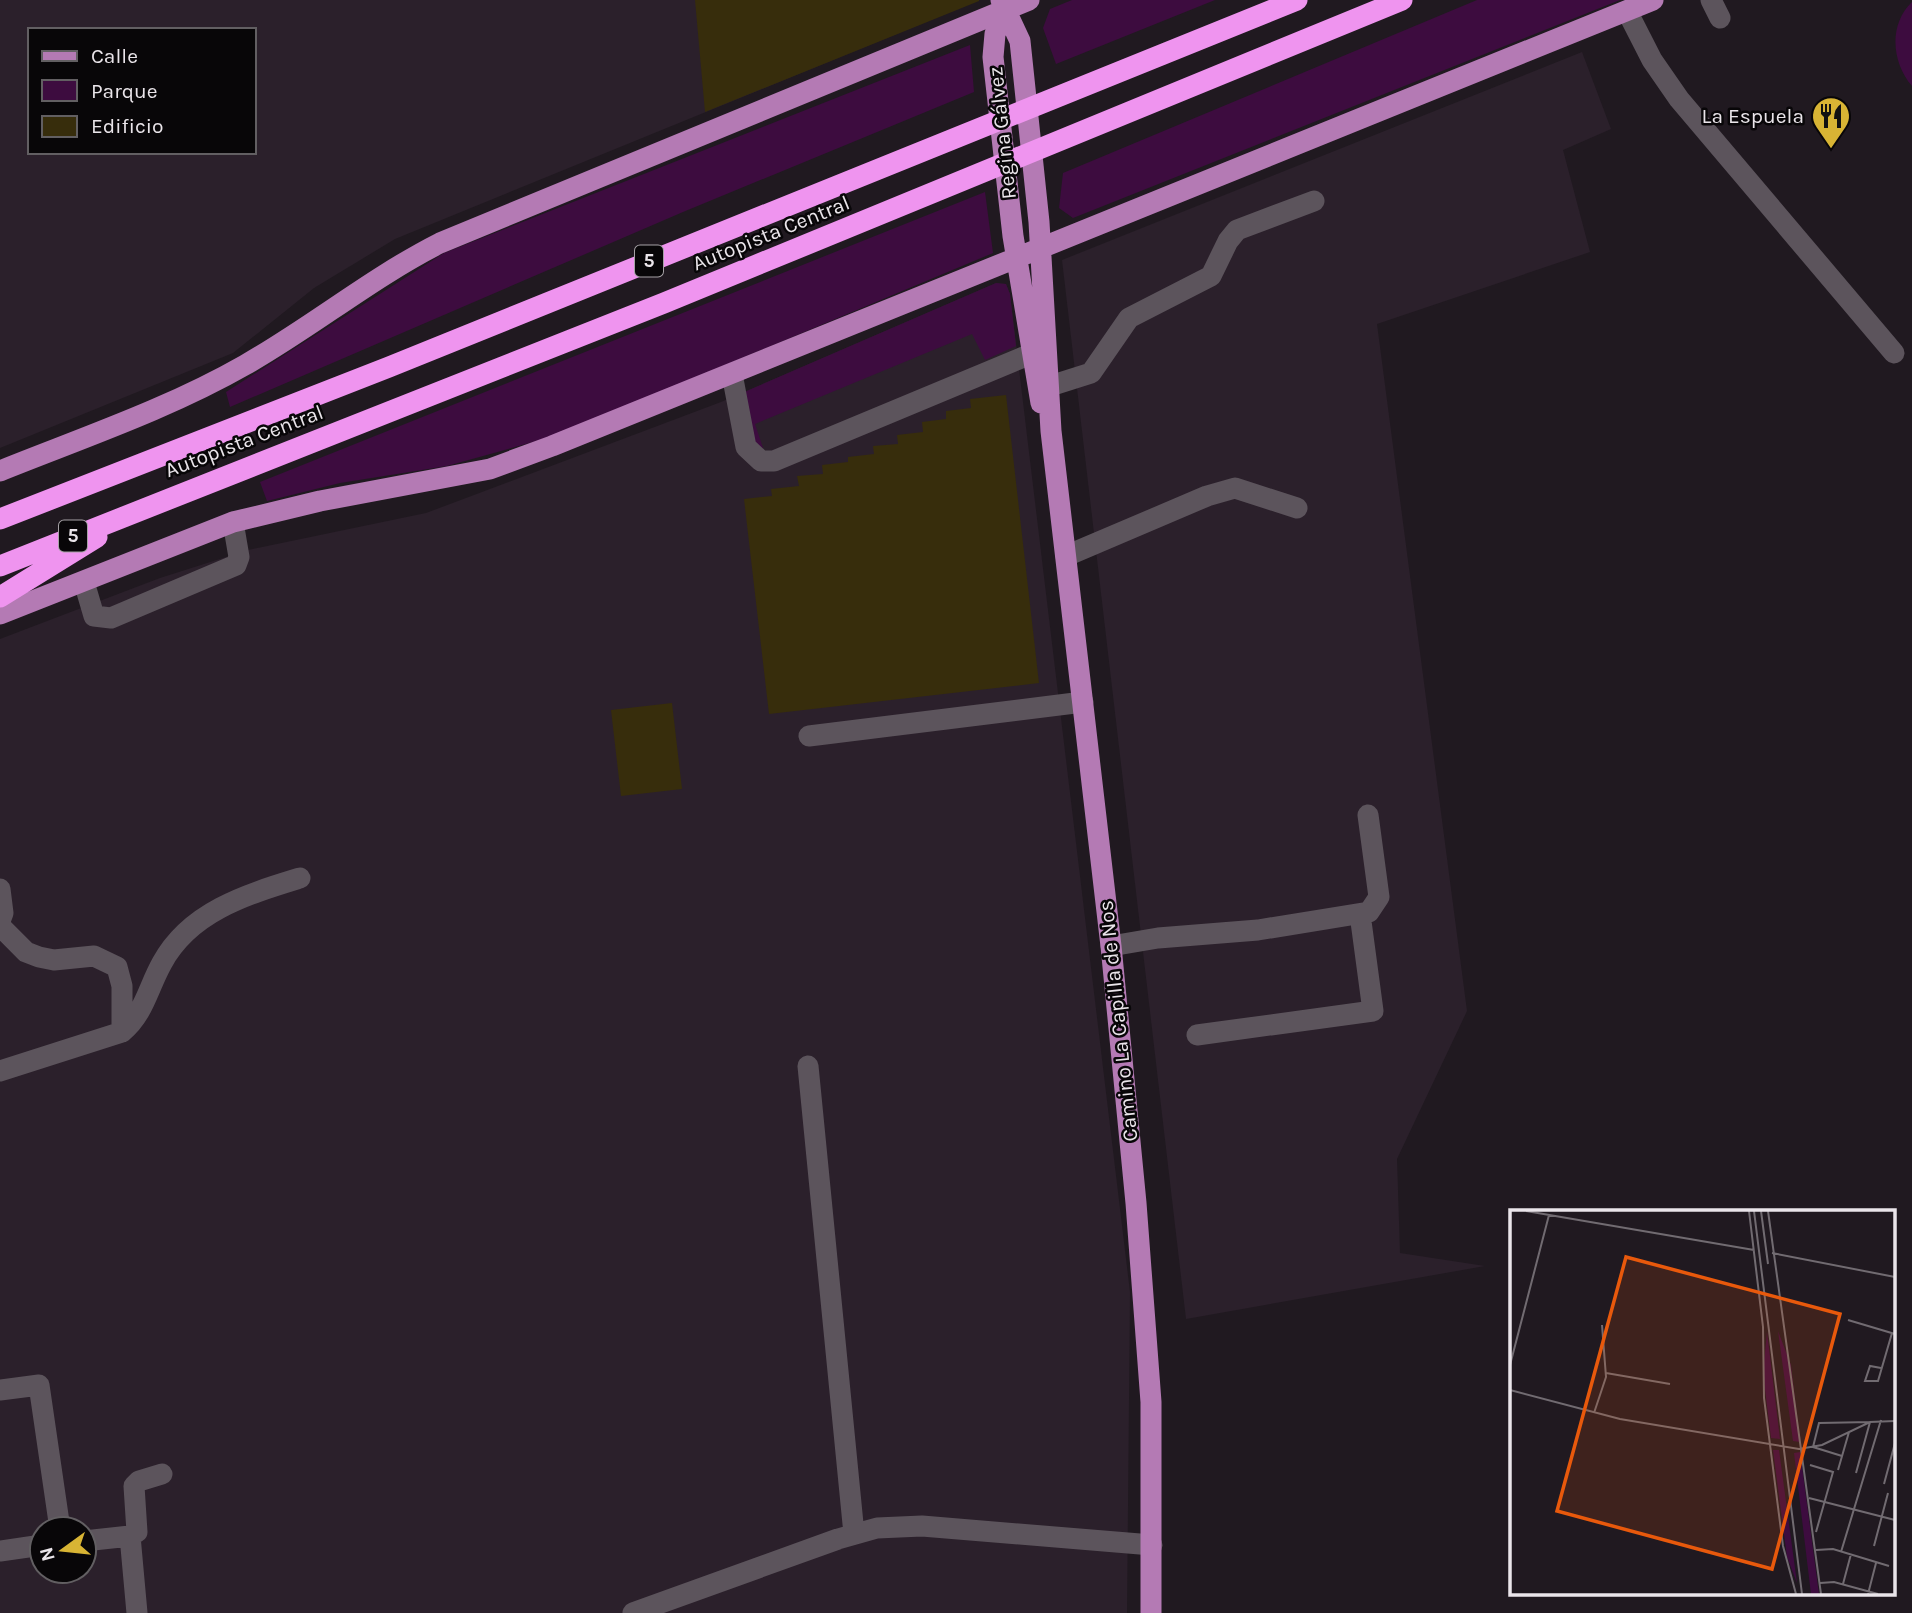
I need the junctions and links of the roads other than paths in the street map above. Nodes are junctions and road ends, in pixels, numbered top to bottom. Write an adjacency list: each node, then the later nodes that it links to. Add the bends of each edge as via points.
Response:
1 (1029, 0): 5 (main road)
2 (1297, 0): 18 (highway, Autopista Central / 5)
3 (1402, 0): 16 (highway, Autopista Central / 5, via 664,303)
4 (1653, 0): 6 (main road)
5 (1003, 5): 8 (main road, Regina Gálvez, via 1020,41); 9 (main road, Regina Gálvez, via 993,57); 15 (main road, via 440,243 386,272 273,349 214,382)
6 (1627, 11): 8 (main road); 10 (street, via 1679,99)
7 (1314, 201): 13 (street, via 1237,230 1211,276 1129,317 1091,373)
8 (1040, 248): 9 (main road); 13 (main road, Camino La Capilla de Nos)
9 (1016, 258): 11 (main road, Camino La Capilla de Nos); 12 (main road)
10 (1894, 353)
11 (1031, 354): 12 (street, via 767,462 746,447); 14 (main road, Camino La Capilla de Nos)
12 (732, 374): 19 (main road, via 490,469 320,501)
13 (1050, 386): 14 (main road, Camino La Capilla de Nos)
14 (1051, 431): 20 (main road, Camino La Capilla de Nos)
15 (0, 471)
16 (146, 506): 21 (highway, Autopista Central / 5); 23 (highway)
17 (1297, 508): 20 (street, via 1235,488)
18 (0, 519)
19 (233, 523): 22 (main road); 22 (street, via 239,556 236,565 111,618 94,615)
20 (1066, 556): 25 (main road, Camino La Capilla de Nos)
21 (0, 566)
22 (84, 582): 24 (main road)
23 (0, 597)
24 (0, 614)
25 (1083, 702): 26 (street); 32 (main road, Camino La Capilla de Nos)
26 (809, 736)
27 (1368, 815): 30 (street, via 1379,897 1373,909)
28 (300, 878): 33 (street, via 234,898 179,938 162,962 137,1020)
29 (0, 889): 31 (street)
30 (1360, 914): 32 (street); 34 (street, via 1373,1011)
31 (0, 923): 33 (street, via 26,952 38,957 94,956 117,967 122,986)
32 (1111, 946): 43 (main road, Camino La Capilla de Nos, via 1149,1349)
33 (122, 1032): 36 (street)
34 (1197, 1035)
35 (808, 1066): 40 (street)
36 (0, 1071)
37 (0, 1391): 39 (street, via 39,1385)
38 (162, 1474): 41 (street, via 134,1486 138,1524 137,1532)
39 (58, 1515)
40 (854, 1534): 43 (street, via 922,1526); 47 (street)
41 (130, 1536): 42 (street); 46 (street)
42 (98, 1539)
43 (1152, 1545): 48 (main road, Camino La Capilla de Nos)
44 (28, 1547): 45 (street)
45 (0, 1551)
46 (137, 1613)
47 (633, 1613)
48 (1151, 1613)

